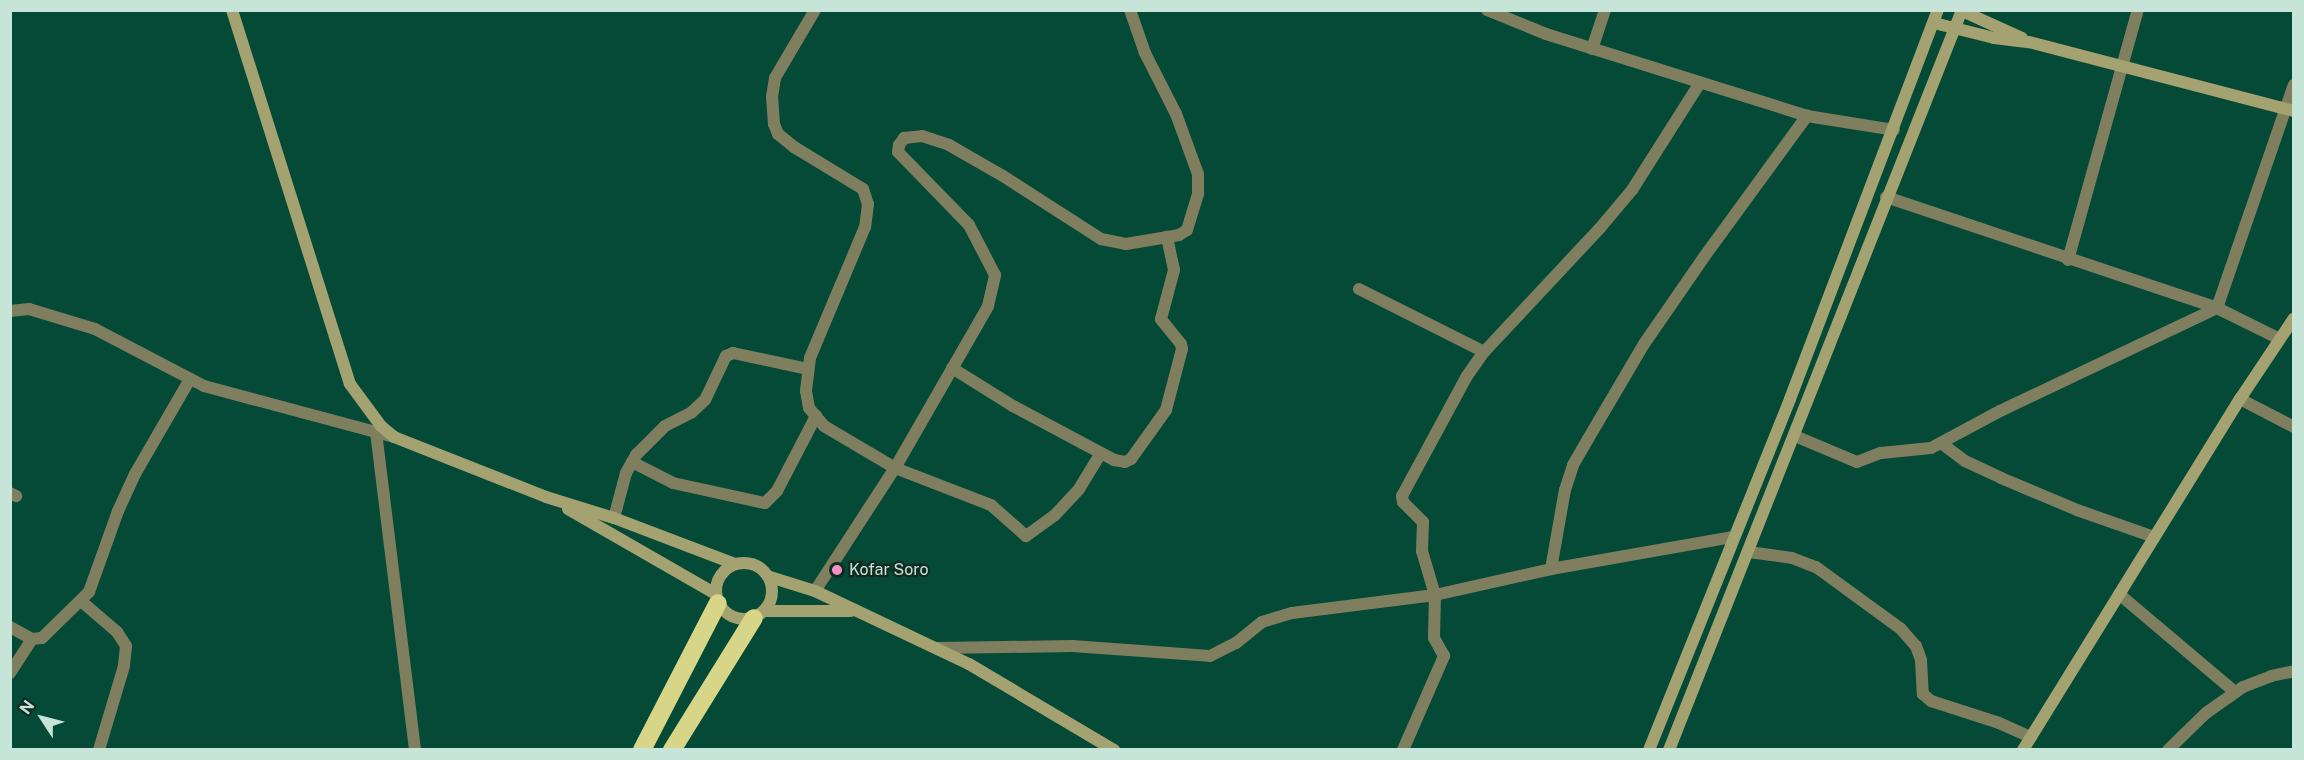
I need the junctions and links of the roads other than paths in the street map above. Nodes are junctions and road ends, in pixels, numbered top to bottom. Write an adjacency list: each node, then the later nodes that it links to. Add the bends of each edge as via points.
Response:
1 (232, 10): 36 (main road, via 350,384 368,411)
2 (815, 10): 29 (street, via 775,78 774,124 778,134 794,147 863,189 868,204 866,227)
3 (1130, 10): 20 (street, via 1198,174 1198,193 1187,230)
4 (1487, 10): 12 (street)
5 (1605, 10): 12 (street)
6 (1938, 10): 9 (main road)
7 (2138, 10): 13 (street)
8 (1961, 11): 10 (main road); 11 (main road)
9 (1934, 23): 10 (main road); 18 (main road)
10 (1954, 29): 11 (main road); 19 (main road)
11 (2030, 42): 13 (main road)
12 (1592, 49): 14 (street)
13 (2121, 66): 16 (main road); 21 (street)
14 (1700, 82): 17 (street); 27 (street, via 1632,190)
15 (2294, 85): 16 (street)
16 (2290, 110): 23 (street)
17 (1807, 116): 18 (street); 47 (street, via 1704,256 1573,465 1558,520)
18 (1894, 129): 43 (main road)
19 (1886, 197): 21 (street); 35 (main road)
20 (1167, 237): 28 (street, via 1126,244 1101,239 949,145 922,136 904,138 898,152 969,225 995,275 988,306); 38 (street, via 1174,270 1161,319 1182,349 1166,410 1131,459 1114,460)
21 (2068, 260): 23 (street)
22 (1359, 289): 27 (street)
23 (2217, 308): 26 (street); 37 (street)
24 (10, 311): 30 (street, via 29,309 95,329)
25 (2294, 318): 26 (main road)
26 (2278, 338): 31 (main road)
27 (1484, 352): 50 (street, via 1402,496 1423,522 1422,552)
28 (952, 368): 38 (street); 40 (street)
29 (808, 369): 32 (street, via 806,391 809,408); 39 (street, via 733,353 726,356 705,400 692,412 664,426)
30 (190, 379): 34 (street, via 244,399 285,406); 53 (street, via 135,474)
31 (2240, 399): 33 (street); 44 (main road)
32 (816, 416): 39 (street, via 777,491 765,503 673,483); 40 (street, via 824,426)
33 (2294, 427)
34 (376, 432): 36 (street); 64 (street)
35 (1795, 436): 37 (street, via 1857,462 1881,453 1920,451); 45 (main road)
36 (394, 437): 41 (main road)
37 (1941, 443): 44 (street, via 1965,461 2001,478)
38 (1101, 453): 40 (street, via 1079,489 1055,515 1026,536 991,505)
39 (632, 462): 42 (street)
40 (895, 468): 49 (street)
41 (546, 497): 42 (main road); 52 (main road)
42 (614, 518): 46 (main road)
43 (1733, 537): 47 (street); 69 (main road)
44 (2154, 537): 51 (main road)
45 (1749, 552): 62 (street, via 1792,558 1816,567 1901,629 1916,646 1923,694 1931,701); 70 (main road)
46 (735, 564): 48 (main road, via 755,564); 52 (main road, via 721,575)
47 (1551, 569): 50 (street)
48 (770, 577): 49 (main road); 55 (main road, via 772,600)
49 (815, 591): 54 (main road)
50 (1435, 594): 58 (street, via 1292,613 1262,622 1236,643 1210,656 1072,646); 68 (street, via 1434,638 1442,650 1443,663)
51 (2120, 594): 61 (street); 62 (main road)
52 (717, 598): 55 (main road, via 724,612 734,618); 65 (highway)
53 (81, 601): 57 (street, via 42,638); 63 (street, via 117,632 126,646 124,666)
54 (855, 611): 55 (main road); 58 (main road)
55 (760, 614): 66 (highway)
56 (10, 627): 57 (street)
57 (32, 639): 60 (street)
58 (937, 648): 67 (main road)
59 (2294, 671): 61 (street, via 2271,676)
60 (10, 673)
61 (2235, 692): 72 (street, via 2206,713)
62 (2031, 738): 71 (main road)
63 (99, 750)
64 (415, 750)
65 (642, 750)
66 (672, 750)
67 (1114, 750)
68 (1403, 750)
69 (1649, 750)
70 (1669, 750)
71 (2023, 750)
72 (2168, 750)

